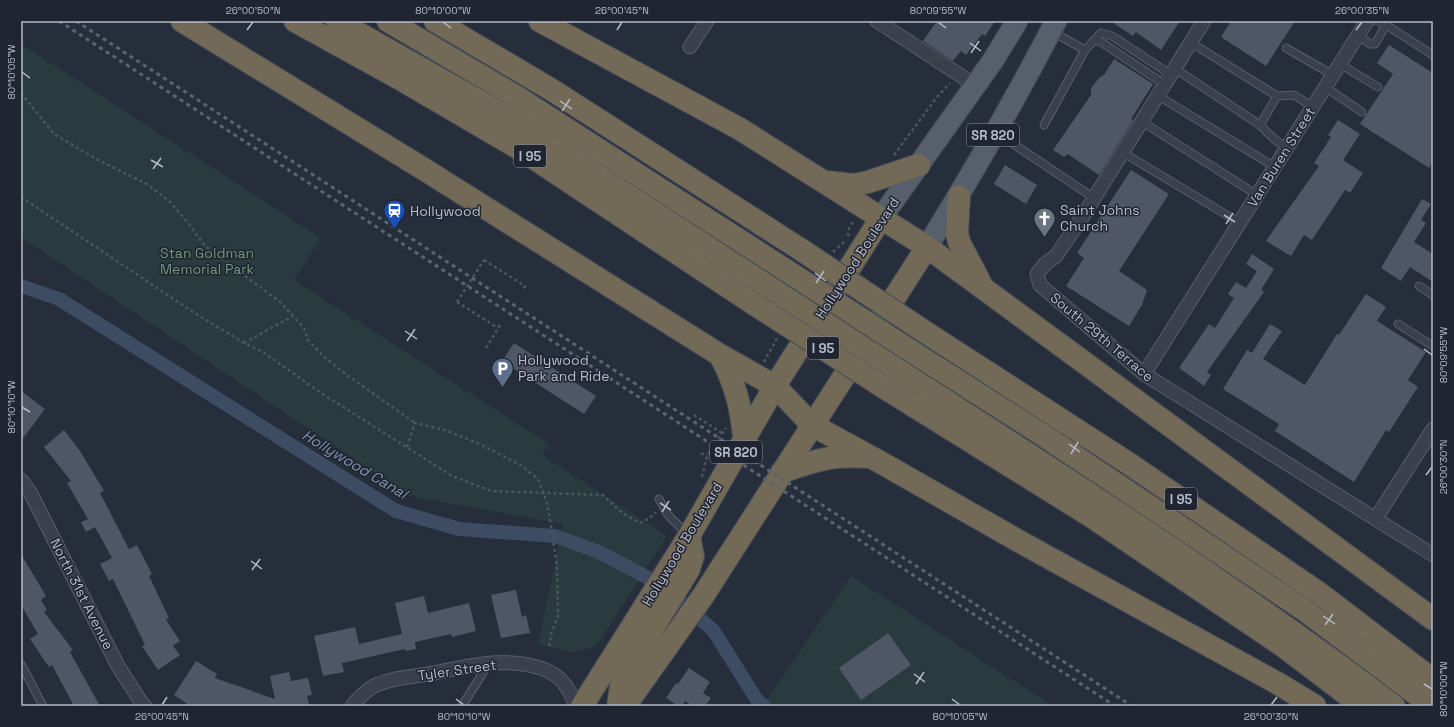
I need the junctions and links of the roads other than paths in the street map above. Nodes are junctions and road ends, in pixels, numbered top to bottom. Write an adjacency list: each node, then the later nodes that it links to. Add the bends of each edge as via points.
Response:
1 (182, 21): 52 (highway)
2 (295, 21): 79 (highway, I 95, bridge, via 520,149 757,306 1096,519 1283,646)
3 (337, 21): 80 (highway, bridge, via 511,119 1079,486 1311,643)
4 (388, 21): 81 (highway, bridge, via 517,97 1040,433 1303,609)
5 (435, 21): 69 (highway, I 95, bridge, via 552,90 1125,461 1300,580)
6 (540, 21): 40 (highway, via 740,129)
7 (707, 21): 18 (street)
8 (877, 21): 25 (street)
9 (1017, 21): 25 (main road, Hollywood Boulevard / SR 820)
10 (1204, 21): 17 (street, South 29th Terrace)
11 (1367, 21): 15 (street, Van Buren Street)
12 (1377, 21): 13 (lane)
13 (1386, 25): 15 (lane, via 1375,44 1370,44); 21 (lane)
14 (1054, 26): 20 (lane); 35 (main road, SR 820)
15 (1358, 36): 22 (street, Van Buren Street)
16 (1094, 40): 20 (lane); 23 (lane); 23 (lane, via 1101,34 1112,36)
17 (1190, 42): 23 (street, South 29th Terrace); 29 (lane)
18 (690, 46)
19 (1286, 48): 24 (lane)
20 (1085, 50): 33 (lane)
21 (1433, 55)
22 (1340, 64): 24 (street, Van Buren Street); 27 (lane)
23 (1170, 75): 28 (street, South 29th Terrace); 34 (lane)
24 (1333, 75): 26 (street, Van Buren Street)
25 (975, 85): 38 (main road, Hollywood Boulevard / SR 820)
26 (1325, 87): 30 (street, Van Buren Street); 31 (lane)
27 (1378, 87)
28 (1157, 95): 32 (street, South 29th Terrace); 39 (lane)
29 (1277, 96): 30 (lane, via 1294,95); 34 (lane)
30 (1313, 107): 36 (street, Van Buren Street)
31 (1362, 112)
32 (1141, 120): 37 (street, South 29th Terrace); 41 (lane)
33 (1044, 125)
34 (1260, 125): 36 (lane)
35 (995, 132): 42 (main road, SR 820); 43 (lane)
36 (1287, 148): 39 (street, Van Buren Street)
37 (1122, 152): 43 (street, South 29th Terrace); 45 (lane)
38 (919, 165): 40 (highway, via 861,184); 44 (main road, Hollywood Boulevard / SR 820)
39 (1275, 167): 41 (street, Van Buren Street)
40 (823, 182): 44 (highway)
41 (1257, 195): 45 (street, Van Buren Street)
42 (959, 196): 46 (main road, SR 820); 48 (highway, via 959,242)
43 (1094, 198): 53 (street, South 29th Terrace, via 1056,256 1037,274 1040,285)
44 (881, 218): 46 (highway); 54 (highway, Hollywood Boulevard / SR 820)
45 (1240, 223): 53 (street, Van Buren Street)
46 (927, 247): 48 (highway); 55 (highway, SR 820)
47 (1419, 286): 49 (lane)
48 (984, 289): 66 (highway)
49 (1433, 295)
50 (1398, 324): 51 (lane)
51 (1433, 346)
52 (720, 355): 54 (highway); 57 (highway, via 729,371 742,410)
53 (1144, 374): 62 (street, South 29th Terrace)
54 (775, 386): 55 (highway); 57 (highway, Hollywood Boulevard / SR 820)
55 (812, 425): 58 (highway); 59 (highway, SR 820)
56 (1433, 429): 62 (street)
57 (744, 437): 63 (highway, Hollywood Boulevard / SR 820)
58 (872, 457): 59 (highway, via 822,458); 78 (highway)
59 (782, 472): 77 (highway, SR 820, via 703,596)
60 (21, 480): 71 (street, North 31st Avenue, via 30,492 118,666)
61 (659, 498): 63 (lane, via 668,514)
62 (1376, 518): 64 (street, South 29th Terrace)
63 (689, 536): 65 (highway, Hollywood Boulevard / SR 820)
64 (1433, 555)
65 (665, 591): 75 (highway, Hollywood Boulevard / SR 820); 76 (highway, via 622,679)
66 (1433, 619)
67 (489, 663): 72 (street, Tyler Street, via 374,686); 73 (lane); 74 (street, Tyler Street, via 519,664 543,669 565,684 570,690)
68 (21, 664): 70 (lane)
69 (1433, 680)
70 (43, 706)
71 (145, 706)
72 (352, 706)
73 (462, 706)
74 (575, 706)
75 (582, 706)
76 (618, 706)
77 (625, 706)
78 (1315, 706)
79 (1362, 706)
80 (1394, 706)
81 (1432, 706)

